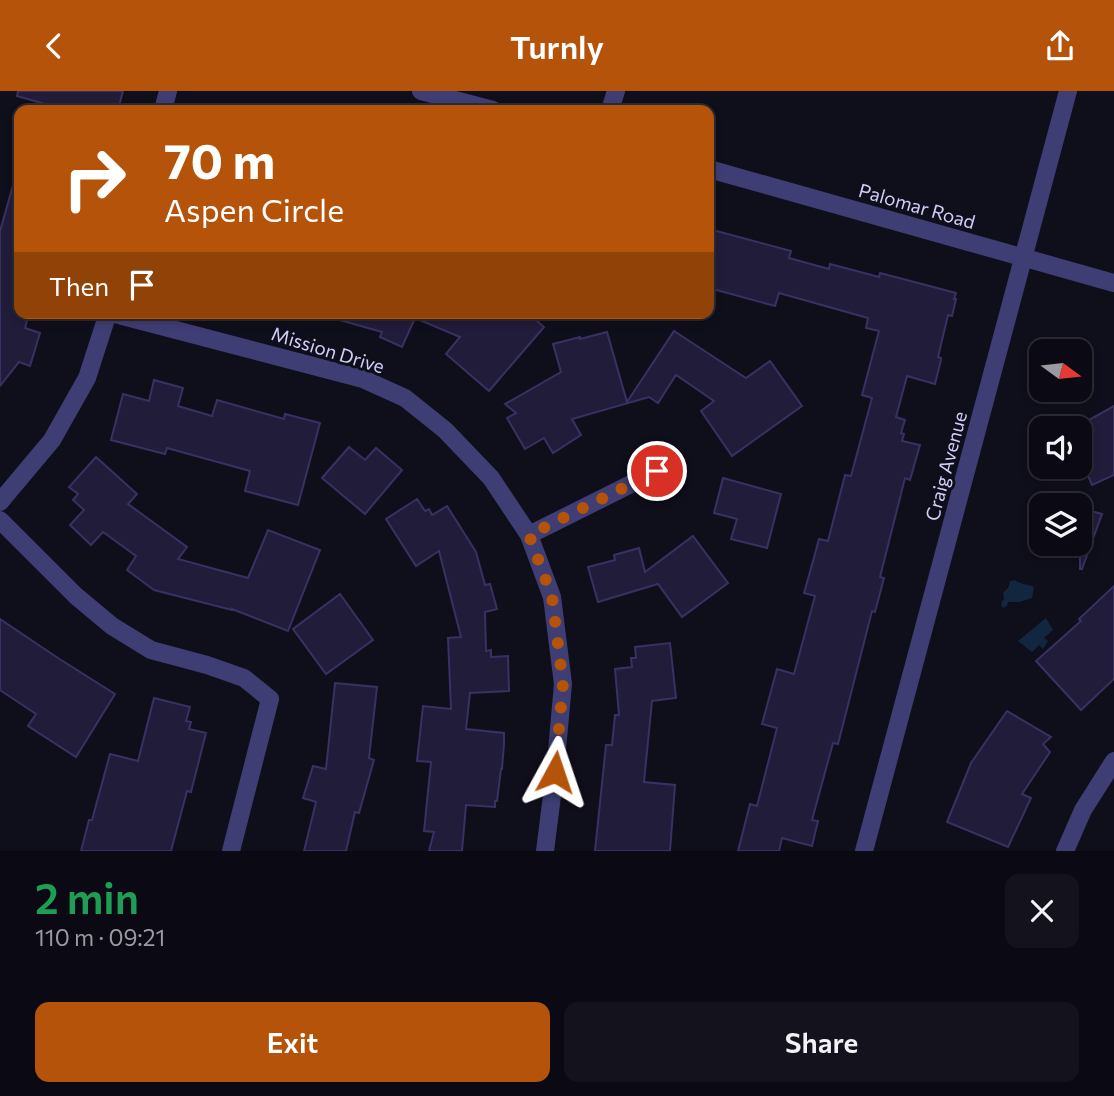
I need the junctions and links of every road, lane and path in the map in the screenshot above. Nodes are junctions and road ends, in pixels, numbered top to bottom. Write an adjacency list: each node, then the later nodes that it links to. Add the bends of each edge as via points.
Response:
1 (421, 91): 3 (street)
2 (1068, 91): 5 (street, Craig Avenue)
3 (474, 105)
4 (714, 170): 5 (street, Palomar Road)
5 (1023, 257): 6 (street, Palomar Road); 16 (street, Craig Avenue)
6 (1114, 283)
7 (108, 319): 10 (street, via 87,378 52,440)
8 (133, 319): 12 (street, Mission Drive, via 363,379 405,398 491,478)
9 (657, 471): 12 (street)
10 (0, 502)
11 (0, 520): 14 (street, via 111,626 151,650 244,678 270,699)
12 (529, 535): 15 (street, Mission Drive, via 552,597 563,684)
13 (1114, 761): 17 (street, via 1083,810)
14 (231, 851)
15 (545, 851)
16 (864, 851)
17 (1065, 851)

